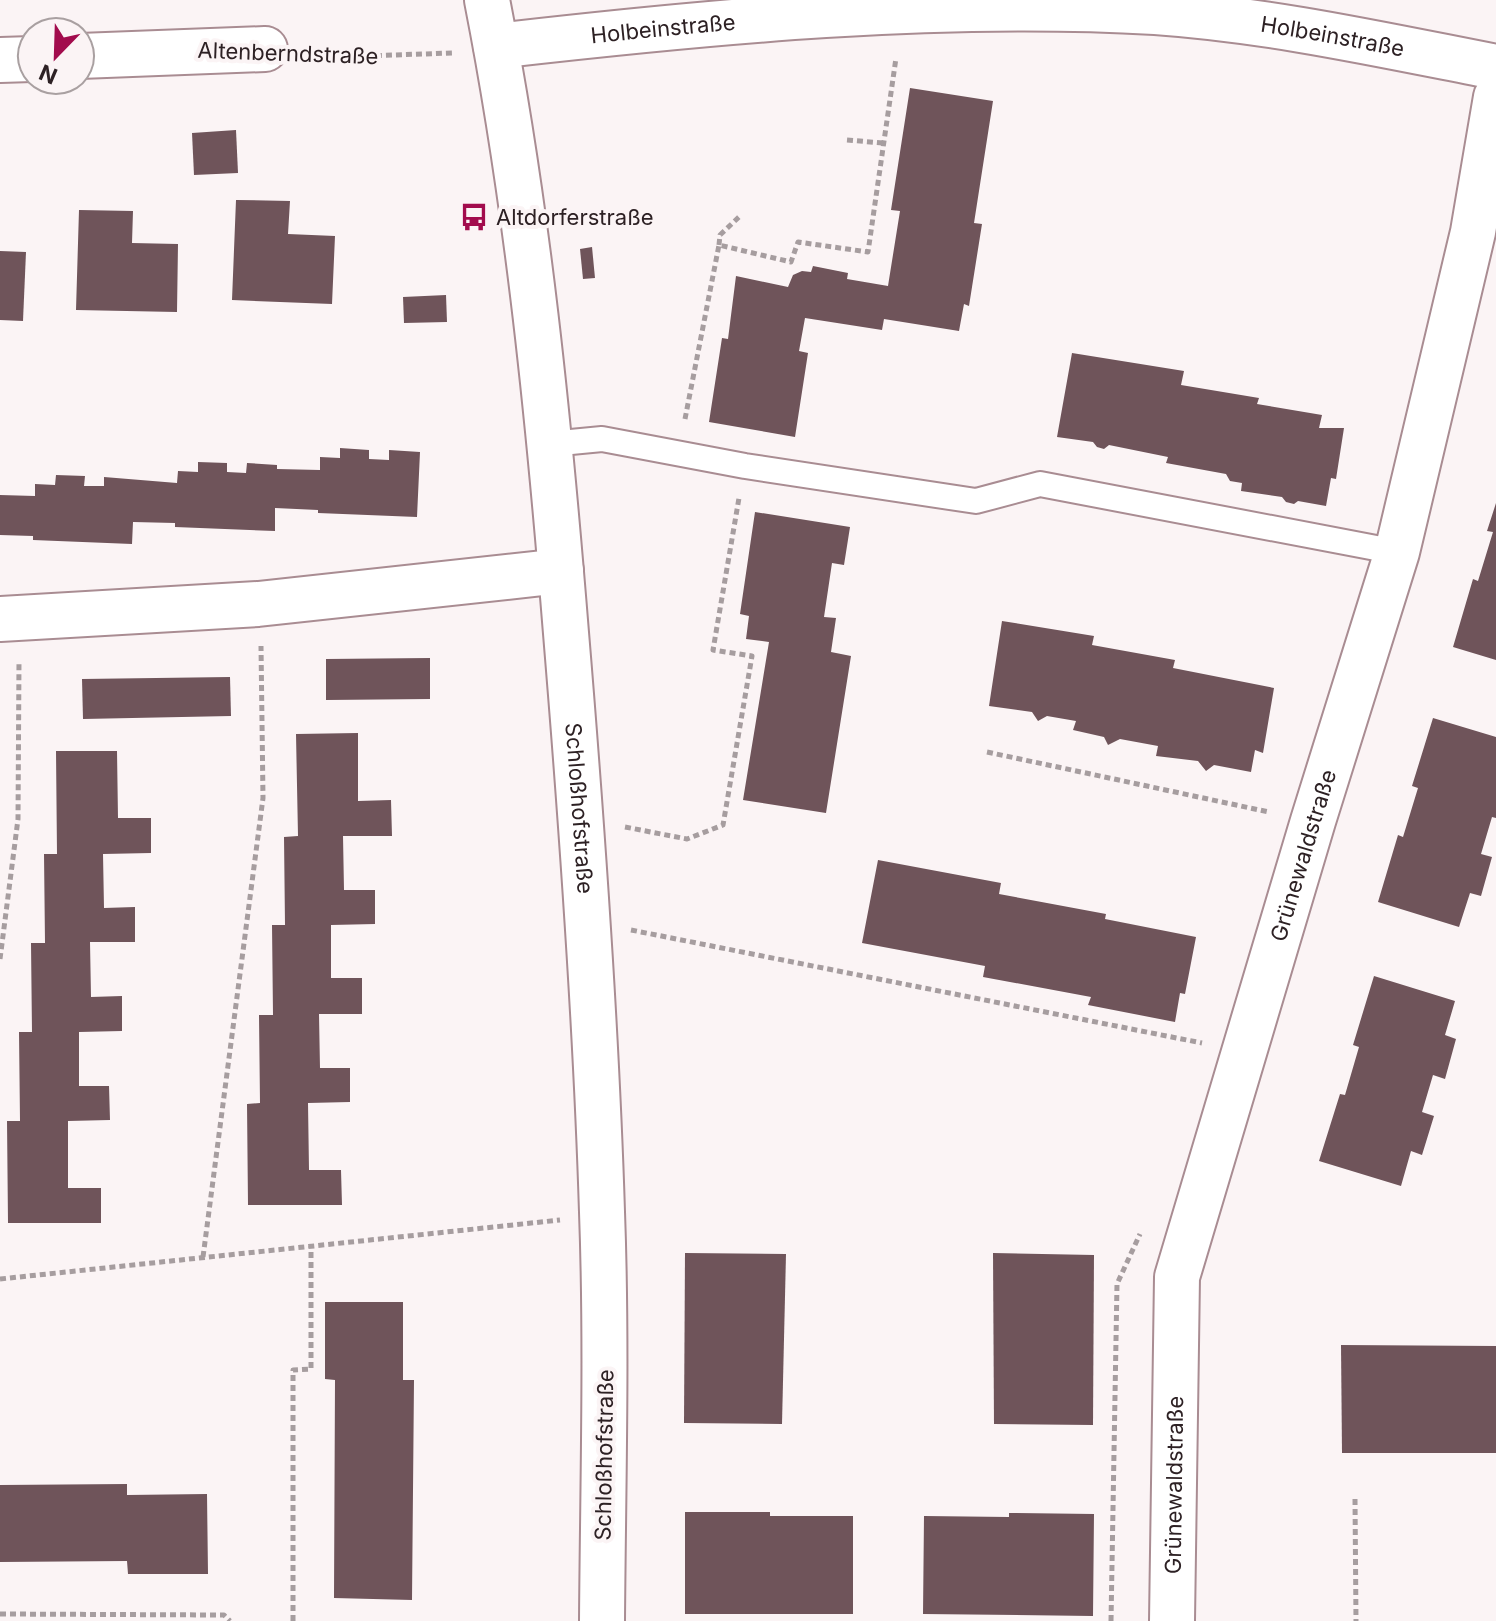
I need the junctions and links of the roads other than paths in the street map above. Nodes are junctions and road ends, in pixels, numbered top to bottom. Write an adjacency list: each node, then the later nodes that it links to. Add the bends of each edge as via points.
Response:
1 (487, 0): 2 (street, Schloßhofstraße)
2 (496, 46): 5 (street, Holbeinstraße, via 903,9 1155,12 1262,24); 7 (street, Schloßhofstraße, via 528,251)
3 (265, 49): 4 (street, Altenberndstraße)
4 (96, 55)
5 (1496, 67)
6 (1496, 97): 8 (street, Grünewaldstraße, via 1473,232)
7 (550, 444): 8 (lane, via 602,439 976,501 1040,484); 9 (street, Schloßhofstraße)
8 (1397, 552): 12 (street, Grünewaldstraße, via 1177,1277)
9 (561, 571): 10 (street, via 258,604); 11 (street, Schloßhofstraße, via 589,923 603,1215)
10 (9, 617)
11 (602, 1621)
12 (1172, 1621)

